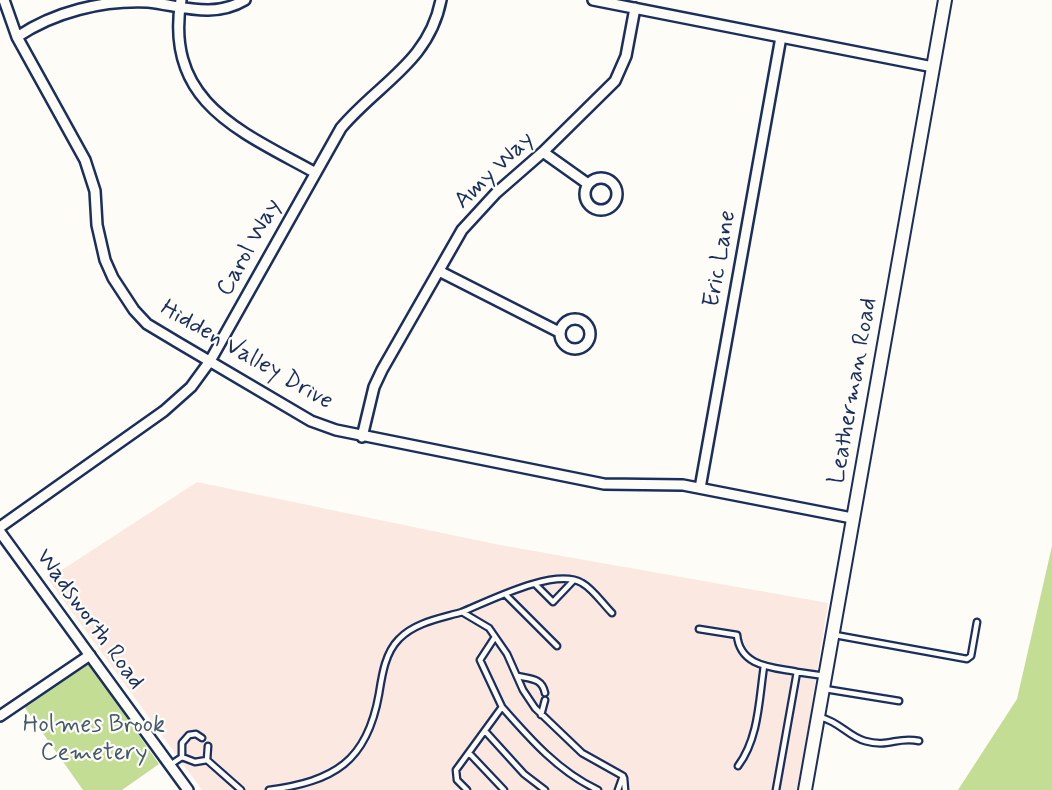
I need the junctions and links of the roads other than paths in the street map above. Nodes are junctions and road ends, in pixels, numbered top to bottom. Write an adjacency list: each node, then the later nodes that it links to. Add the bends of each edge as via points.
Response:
1 (4, 0): 8 (street, Hidden Valley Drive)
2 (245, 0): 6 (street, via 216,11)
3 (441, 0): 12 (street, Carol Way, via 434,28 424,45 356,110)
4 (593, 0): 7 (street)
5 (945, 0): 10 (street, Leatherman Road)
6 (180, 4): 8 (street, via 126,1 92,6 58,16); 12 (street, via 183,58 207,105 242,132)
7 (635, 8): 9 (street); 11 (street, Amy Way, via 626,56 615,81)
8 (17, 37): 16 (street, Hidden Valley Drive, via 85,160 95,191 100,241 113,278 147,324)
9 (781, 37): 10 (street); 18 (street, Eric Lane)
10 (933, 67): 19 (street, Leatherman Road)
11 (543, 152): 13 (street); 14 (street, Amy Way, via 482,207 462,230)
12 (314, 172): 16 (street, Carol Way)
13 (588, 184)
14 (439, 271): 15 (street); 17 (street, Amy Way, via 374,387)
15 (559, 332)
16 (210, 361): 17 (street, Hidden Valley Drive, via 311,421); 20 (street, Carol Way, via 191,387 164,411)
17 (362, 437): 18 (street, Hidden Valley Drive, via 604,484 665,483)
18 (700, 488): 19 (street, Hidden Valley Drive)
19 (852, 518): 29 (street, Leatherman Road)
20 (0, 526)
21 (0, 532): 32 (street, Wadsworth Road)
22 (573, 581): 23 (lane, via 556,579); 23 (lane, via 553,602); 26 (lane, via 582,583)
23 (535, 584): 24 (lane)
24 (506, 595): 25 (lane); 31 (lane)
25 (462, 612): 30 (lane, via 489,628); 56 (lane, via 420,625 399,638 386,660 374,723 336,771 310,784)
26 (612, 613)
27 (977, 622): 29 (lane, via 971,656 967,659)
28 (699, 628): 33 (lane, via 737,635 738,646 752,663)
29 (832, 635): 36 (street, Leatherman Road)
30 (495, 637): 35 (lane); 40 (lane, via 480,660)
31 (557, 646)
32 (90, 655): 42 (street); 51 (street, Wadsworth Road)
33 (764, 666): 34 (lane); 52 (lane, via 753,735)
34 (797, 672): 36 (lane); 63 (lane)
35 (517, 676): 37 (lane, via 539,681); 41 (lane)
36 (824, 682): 39 (lane); 43 (street, Leatherman Road)
37 (545, 693)
38 (545, 700): 41 (lane)
39 (899, 701)
40 (502, 707): 44 (lane); 60 (lane, via 540,749)
41 (541, 715): 53 (lane, via 582,753)
42 (0, 716)
43 (818, 717): 46 (lane, via 837,722 862,741 888,745 904,738); 64 (street, Leatherman Road)
44 (485, 731): 48 (lane); 59 (lane)
45 (202, 738): 49 (lane, via 189,735 182,743)
46 (919, 741)
47 (208, 746): 50 (lane)
48 (468, 753): 57 (lane, via 456,770 458,780); 58 (lane)
49 (182, 757): 50 (lane, via 195,762); 51 (lane)
50 (207, 760): 55 (lane)
51 (170, 765): 54 (street, Wadsworth Road)
52 (738, 766)
53 (623, 776): 61 (lane); 62 (lane)
54 (188, 790)
55 (241, 790)
56 (269, 790)
57 (467, 790)
58 (504, 790)
59 (544, 790)
60 (598, 790)
61 (618, 790)
62 (625, 790)
63 (776, 790)
64 (805, 790)

